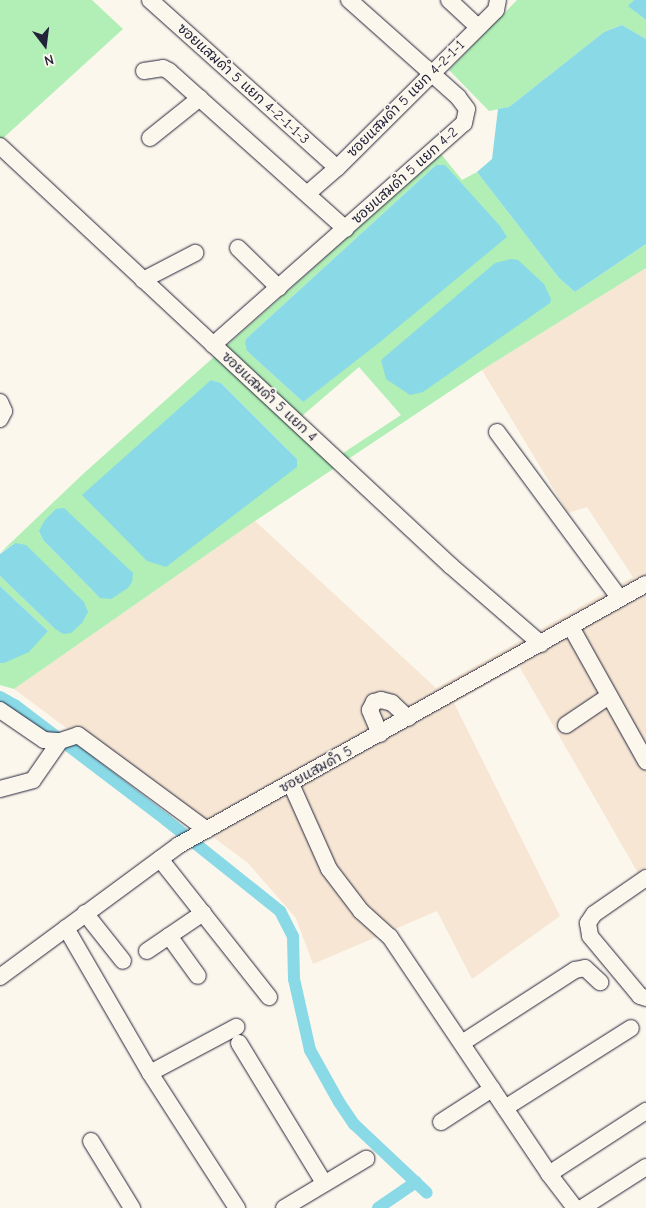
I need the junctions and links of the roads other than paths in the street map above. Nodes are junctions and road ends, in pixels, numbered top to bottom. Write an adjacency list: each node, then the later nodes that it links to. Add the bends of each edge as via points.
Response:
1 (150, 0): 11 (street, ซอยแสมดำ 5 แยก 4-2-1-1-3)
2 (349, 0): 7 (street, ซอยแสมดำ 5 แยก 4-2)
3 (449, 0): 5 (street)
4 (498, 0): 5 (street, ซอยแสมดำ 5 แยก 4-2-1-1, via 496,10)
5 (478, 27): 7 (street, ซอยแสมดำ 5 แยก 4-2-1-1)
6 (144, 71): 8 (street, via 162,68 169,71)
7 (430, 74): 11 (street, ซอยแสมดำ 5 แยก 4-2-1-1); 13 (street, ซอยแสมดำ 5 แยก 4-2, via 464,104 467,115 464,122)
8 (200, 98): 9 (street); 12 (street)
9 (150, 138)
10 (0, 146): 16 (street, ซอยแสมดำ 5 แยก 4)
11 (337, 168): 12 (street, ซอยแสมดำ 5 แยก 4-2-1-1)
12 (307, 194): 13 (street)
13 (346, 229): 17 (street, ซอยแสมดำ 5 แยก 4-2)
14 (238, 248): 17 (street)
15 (195, 253): 16 (street)
16 (143, 280): 18 (street, ซอยแสมดำ 5 แยก 4)
17 (279, 288): 18 (street, ซอยแสมดำ 5 แยก 4-2)
18 (213, 345): 25 (street, ซอยแสมดำ 5 แยก 4, via 451,566)
19 (0, 402): 20 (street, via 4,411)
20 (0, 419)
21 (497, 432): 23 (street)
22 (646, 584): 23 (street, ซอยแสมดำ 5)
23 (620, 599): 24 (street, ซอยแสมดำ 5)
24 (571, 628): 25 (street, ซอยแสมดำ 5); 26 (street)
25 (541, 644): 28 (street, ซอยแสมดำ 5)
26 (609, 696): 29 (street); 32 (street)
27 (1, 711): 31 (street, via 44,740)
28 (408, 718): 30 (street, ซอยแสมดำ 5); 30 (street, via 388,701 374,702 370,710)
29 (566, 725)
30 (380, 734): 33 (street, ซอยแสมดำ 5)
31 (60, 742): 34 (street, via 32,780); 35 (street, via 78,736)
32 (646, 761)
33 (292, 784): 35 (street, ซอยแสมดำ 5); 50 (street, via 329,868 361,911 390,937)
34 (0, 789)
35 (207, 830): 36 (street, ซอยแสมดำ 5)
36 (160, 859): 38 (street, ซอยแสมดำ 5); 39 (street)
37 (646, 878): 48 (street, via 594,914 588,923 590,936 640,996)
38 (85, 913): 40 (street, ซอยแสมดำ 5); 43 (street)
39 (203, 913): 41 (street); 47 (street)
40 (66, 928): 45 (street, ซอยแสมดำ 5); 51 (street)
41 (169, 936): 42 (street); 44 (street)
42 (147, 951)
43 (124, 961)
44 (198, 976)
45 (0, 977)
46 (600, 982): 50 (street, via 585,968 575,970)
47 (269, 997)
48 (646, 998)
49 (631, 1028): 53 (street)
50 (462, 1043): 52 (street)
51 (150, 1073): 60 (street, via 238,1035); 63 (street)
52 (492, 1089): 53 (street); 55 (street)
53 (505, 1108): 59 (street)
54 (646, 1111): 59 (street)
55 (441, 1122)
56 (91, 1141): 62 (street)
57 (366, 1159): 60 (street)
58 (646, 1167): 65 (street)
59 (549, 1174): 64 (street)
60 (324, 1183): 61 (street)
61 (293, 1206)
62 (132, 1208)
63 (237, 1208)
64 (575, 1208)
65 (582, 1208)

